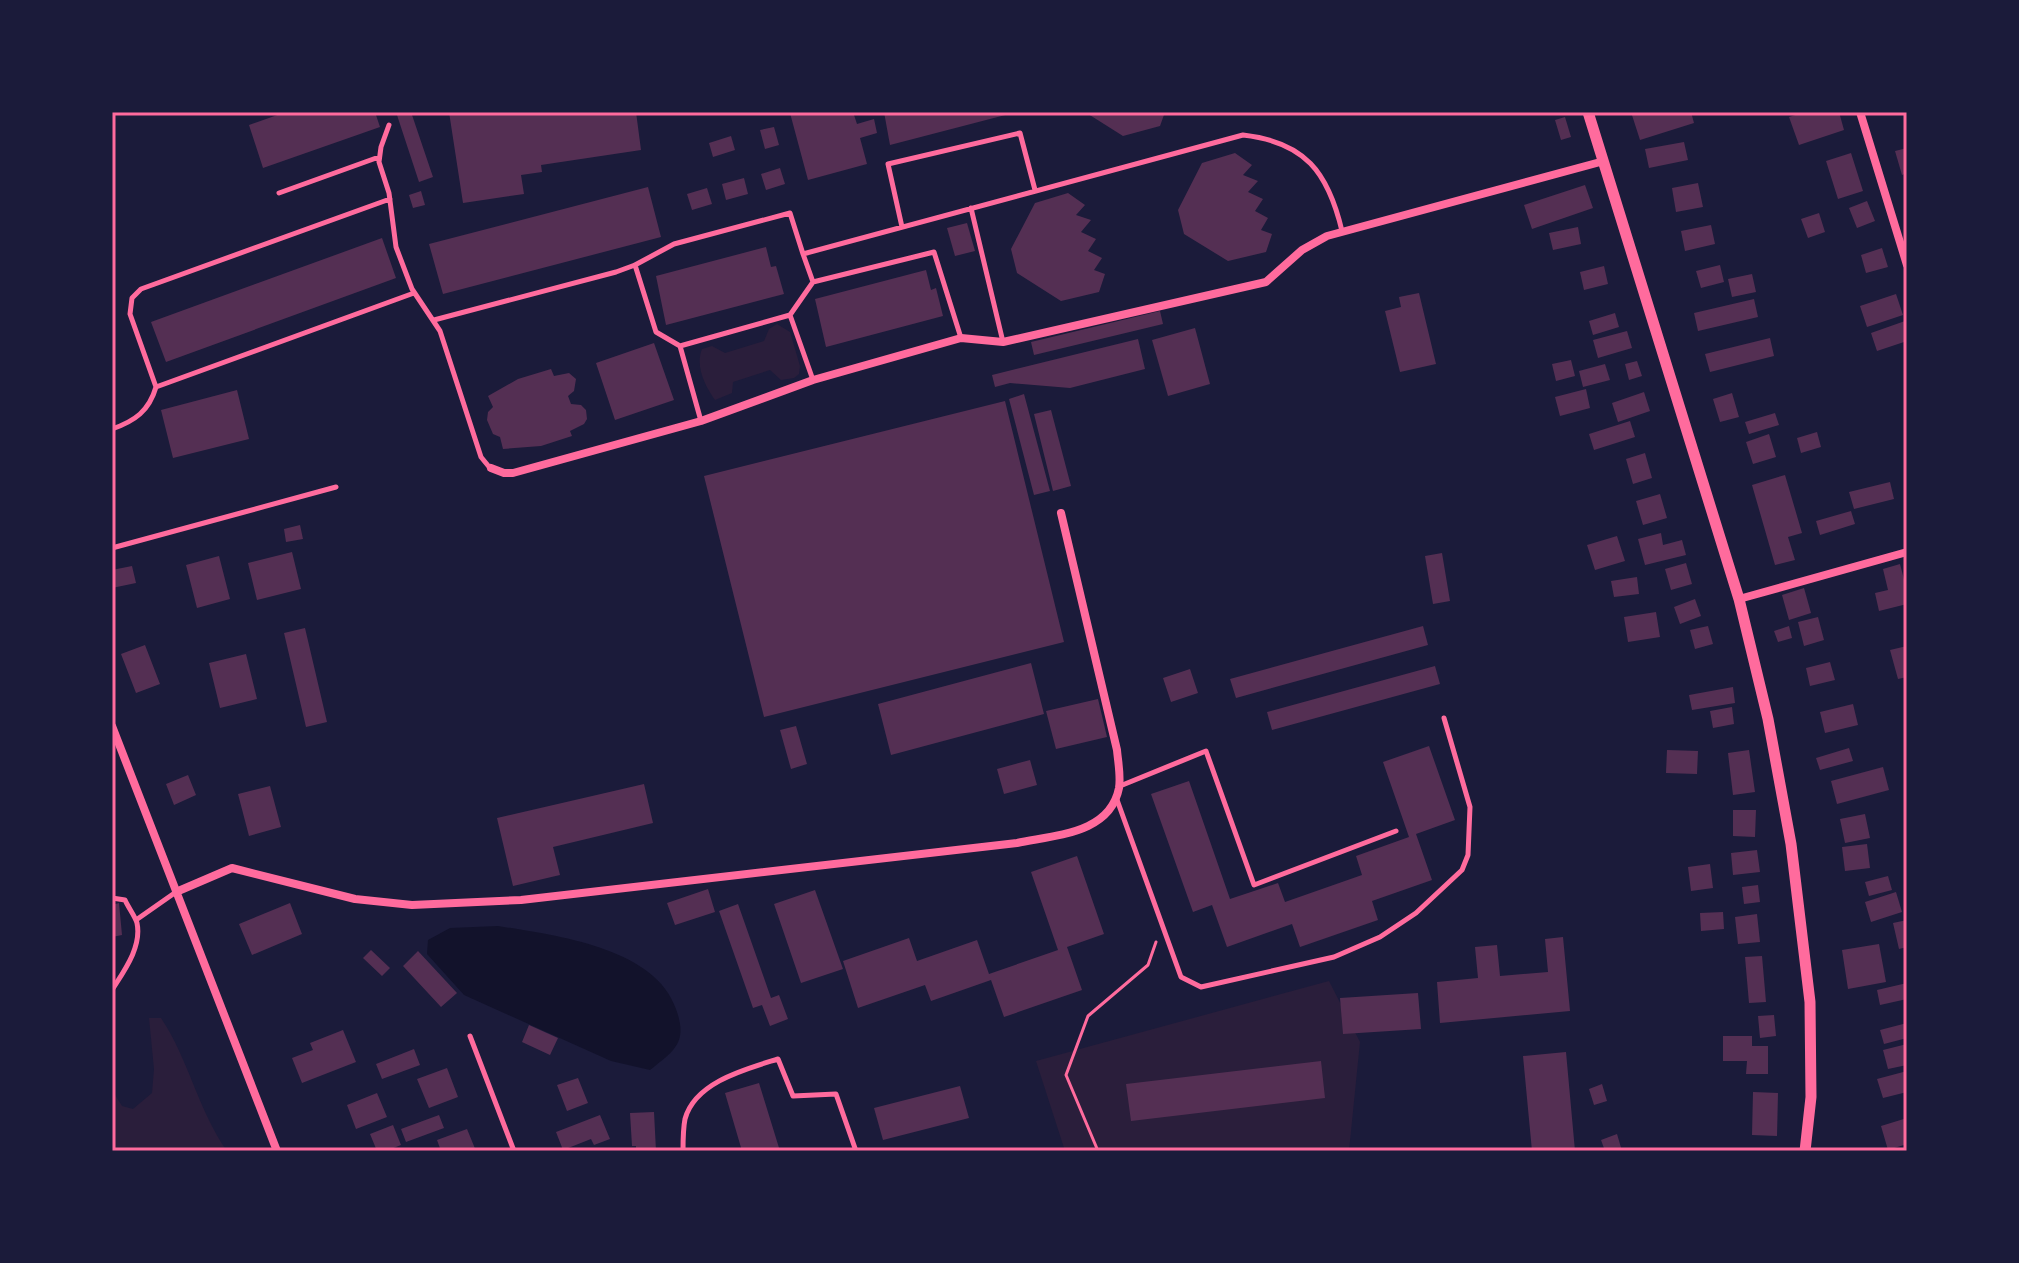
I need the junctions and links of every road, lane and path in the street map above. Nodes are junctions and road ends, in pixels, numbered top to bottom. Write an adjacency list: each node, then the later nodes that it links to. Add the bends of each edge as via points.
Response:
1 (1588, 112): 5 (street)
2 (1860, 112): 14 (street)
3 (389, 125): 4 (lane)
4 (379, 157): 7 (lane); 8 (lane)
5 (1604, 161): 11 (street); 31 (street)
6 (1035, 190): 9 (lane); 10 (lane, via 1020,133 888,164); 11 (lane, via 1243,135 1270,138 1312,163 1335,204)
7 (279, 193)
8 (390, 199): 16 (lane, via 396,247); 23 (lane, via 136,293 130,314)
9 (971, 208): 10 (lane); 20 (lane)
10 (902, 227): 12 (lane)
11 (1342, 231): 20 (street, via 1302,250 1266,282)
12 (803, 254): 13 (lane, via 790,213 674,244); 15 (lane)
13 (635, 265): 18 (lane); 21 (lane, via 656,332)
14 (1907, 265)
15 (813, 282): 17 (lane); 19 (lane, via 934,252)
16 (414, 293): 18 (lane); 23 (lane)
17 (790, 315): 21 (lane); 22 (lane)
18 (434, 320): 26 (lane, via 481,457)
19 (961, 338): 20 (street); 22 (street)
20 (1003, 342)
21 (680, 346): 24 (lane)
22 (813, 380): 24 (street)
23 (156, 387): 25 (lane, via 138,418)
24 (701, 421): 26 (street, via 513,473)
25 (112, 429)
26 (491, 468)
27 (336, 487): 29 (lane)
28 (1061, 513): 34 (street, via 1117,750)
29 (112, 548)
30 (1907, 552): 31 (street)
31 (1739, 599): 48 (street, via 1768,719 1805,953 1812,1050)
32 (1444, 718): 40 (lane, via 1470,807 1468,855 1462,870 1416,913 1380,937 1334,957 1201,987 1181,977)
33 (112, 726): 37 (street)
34 (1120, 786): 35 (street); 36 (lane, via 1206,751 1254,885)
35 (1116, 796): 37 (street, via 1110,811 1086,829 1017,843 521,900 384,902 232,868); 40 (lane)
36 (1396, 831)
37 (176, 892): 39 (lane); 43 (street)
38 (112, 898): 39 (lane, via 125,900)
39 (136, 920): 41 (lane, via 129,963)
40 (1162, 927): 47 (path, via 1148,965 1088,1016 1066,1075)
41 (112, 990)
42 (470, 1036): 44 (lane)
43 (277, 1151)
44 (514, 1151)
45 (683, 1151): 46 (lane, via 691,1105 724,1076 778,1059 793,1096 836,1094)
46 (856, 1151)
47 (1098, 1151)
48 (1805, 1151)

